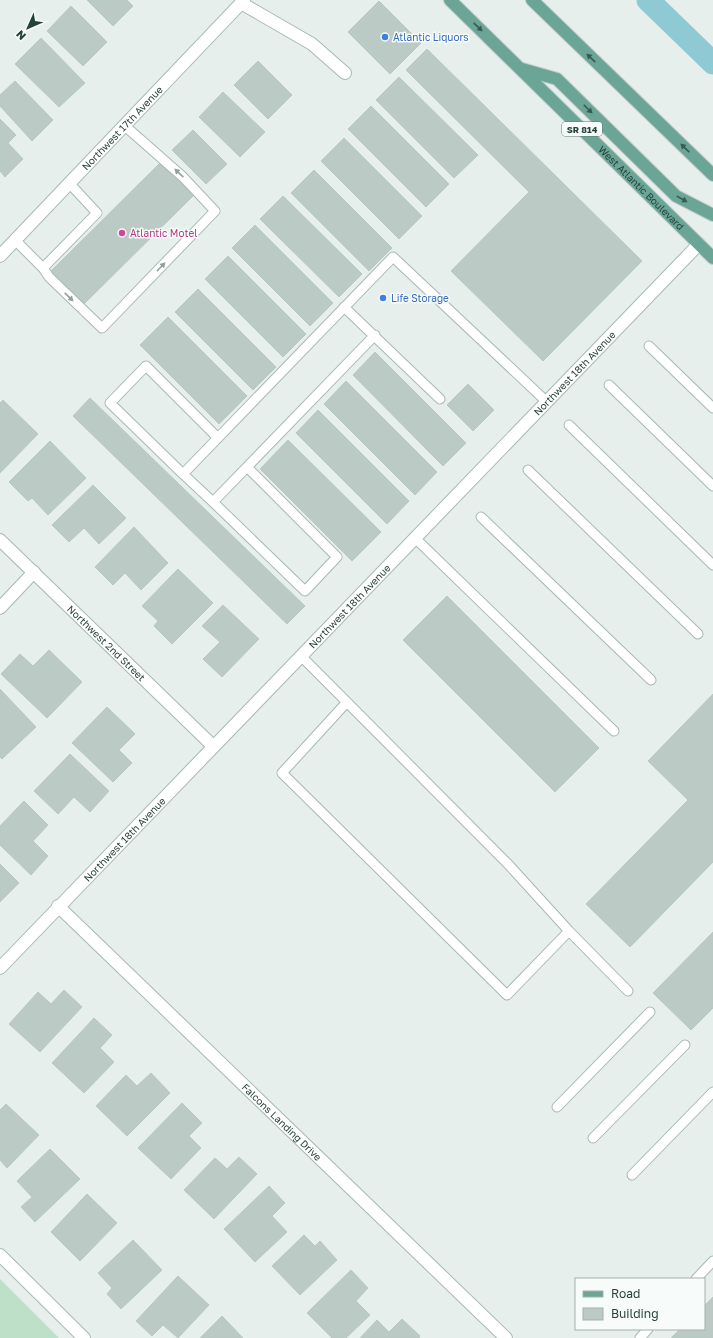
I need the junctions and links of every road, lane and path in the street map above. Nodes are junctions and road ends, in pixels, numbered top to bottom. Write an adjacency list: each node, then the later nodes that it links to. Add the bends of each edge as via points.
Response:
1 (450, 0): 4 (main road, West Atlantic Boulevard / SR 814, one-way to 4)
2 (532, 0): 7 (main road, one-way to 2)
3 (242, 2): 5 (street, via 312,44); 6 (street, Northwest 17th Avenue)
4 (521, 69): 9 (main road, one-way to 9, via 557,79 676,196); 11 (main road, West Atlantic Boulevard / SR 814)
5 (345, 73)
6 (125, 126): 8 (street, Northwest 17th Avenue); 15 (lane, one-way to 6, via 49,277 102,328 216,211 183,177)
7 (713, 175)
8 (70, 184): 10 (street, Northwest 17th Avenue); 15 (lane, via 97,213)
9 (713, 216)
10 (15, 240): 13 (street, Northwest 17th Avenue); 15 (lane)
11 (699, 244): 12 (main road); 14 (main road, West Atlantic Boulevard / SR 814); 21 (street, Northwest 18th Avenue)
12 (713, 245)
13 (0, 256)
14 (713, 258)
15 (43, 268)
16 (344, 307): 17 (lane); 21 (lane, via 393,257); 24 (lane)
17 (375, 335): 20 (lane); 25 (lane)
18 (649, 346): 22 (lane)
19 (609, 385): 28 (lane)
20 (440, 399)
21 (546, 402): 31 (street, Northwest 18th Avenue)
22 (713, 408)
23 (570, 425): 33 (lane)
24 (218, 438): 27 (lane); 27 (lane, via 146,366 110,403)
25 (248, 468): 29 (lane); 29 (lane, via 337,557 305,591)
26 (528, 470): 36 (lane)
27 (183, 474): 29 (lane)
28 (713, 486)
29 (213, 502)
30 (481, 517): 38 (lane)
31 (415, 538): 37 (street, Northwest 18th Avenue); 40 (lane)
32 (0, 540): 34 (street, Northwest 2nd Street)
33 (713, 565)
34 (34, 572): 35 (street); 41 (street, Northwest 2nd Street)
35 (0, 608)
36 (698, 634)
37 (301, 656): 39 (lane); 41 (street, Northwest 18th Avenue)
38 (652, 680)
39 (346, 702): 43 (lane, via 508,864); 43 (lane, via 282,773 508,995)
40 (614, 731)
41 (213, 746): 42 (street, Northwest 18th Avenue)
42 (58, 906): 44 (street, Northwest 18th Avenue); 57 (street, Falcons Landing Drive)
43 (569, 931): 45 (lane)
44 (0, 968)
45 (628, 991)
46 (650, 1012): 49 (lane)
47 (685, 1045): 50 (lane)
48 (713, 1092): 51 (lane)
49 (557, 1107)
50 (593, 1138)
51 (632, 1175)
52 (0, 1255): 56 (street)
53 (713, 1261): 54 (lane)
54 (697, 1278)
55 (647, 1330): 58 (lane)
56 (84, 1338)
57 (506, 1338)
58 (640, 1338)

